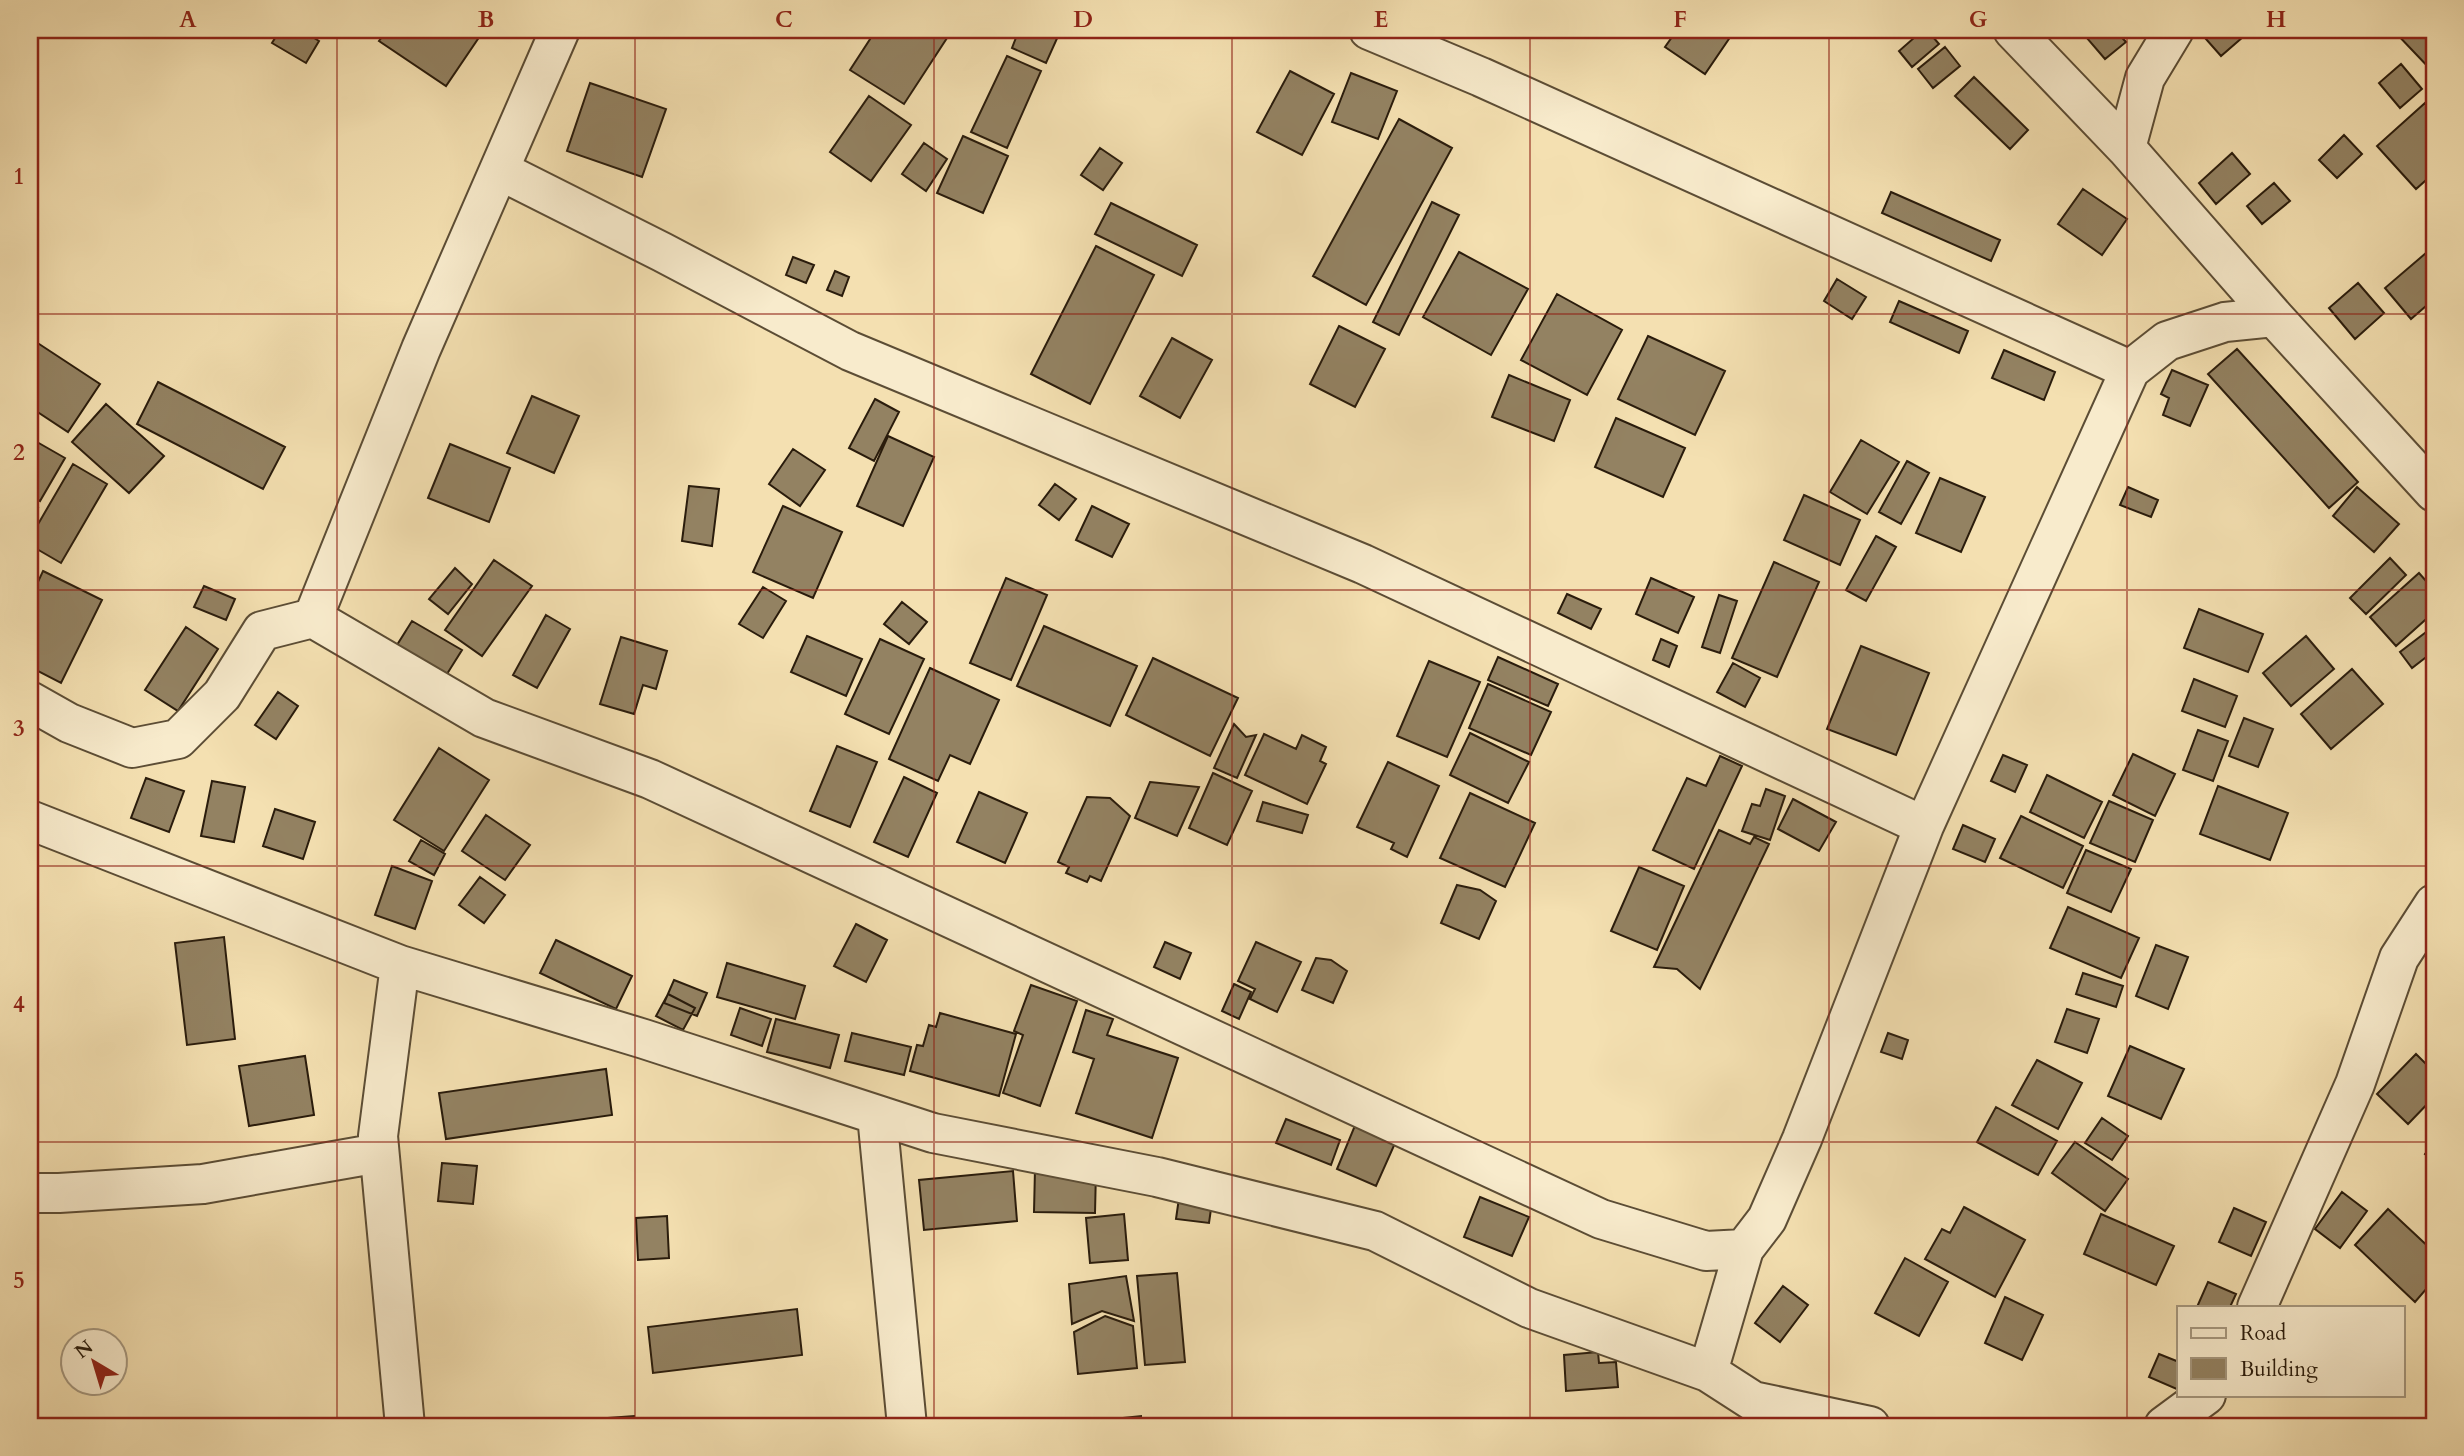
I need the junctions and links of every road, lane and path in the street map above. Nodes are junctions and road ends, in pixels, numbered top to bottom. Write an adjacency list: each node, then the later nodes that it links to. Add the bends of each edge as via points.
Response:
1 (560, 30): 6 (street)
2 (1369, 30): 8 (street)
3 (2013, 30): 5 (street)
4 (2174, 30): 5 (street, via 2145,78)
5 (2126, 148): 7 (street)
6 (499, 170): 10 (street); 13 (street, via 850,351 1363,564)
7 (2274, 317): 8 (street, via 2225,322 2167,341); 9 (street)
8 (2130, 370): 13 (street)
9 (2434, 492)
10 (313, 618): 11 (street, via 262,631 222,695 178,738 132,748 69,723); 19 (street, via 484,718 650,779 1601,1219 1706,1251)
11 (30, 701)
12 (30, 820): 15 (street)
13 (1924, 826): 19 (street, via 1802,1139 1767,1219)
14 (2434, 904): 20 (street, via 2399,958 2356,1084)
15 (400, 965): 16 (street); 17 (street, via 377,1136)
16 (877, 1115): 21 (street, via 933,1133 1157,1177 1375,1231 1529,1308); 24 (street)
17 (379, 1153): 18 (street, via 203,1184); 23 (street)
18 (30, 1192)
19 (1744, 1249): 21 (street)
20 (2257, 1306)
21 (1708, 1372): 25 (street, via 1753,1401)
22 (2205, 1396): 26 (street)
23 (405, 1426)
24 (907, 1426)
25 (1870, 1426)
26 (2164, 1426)

